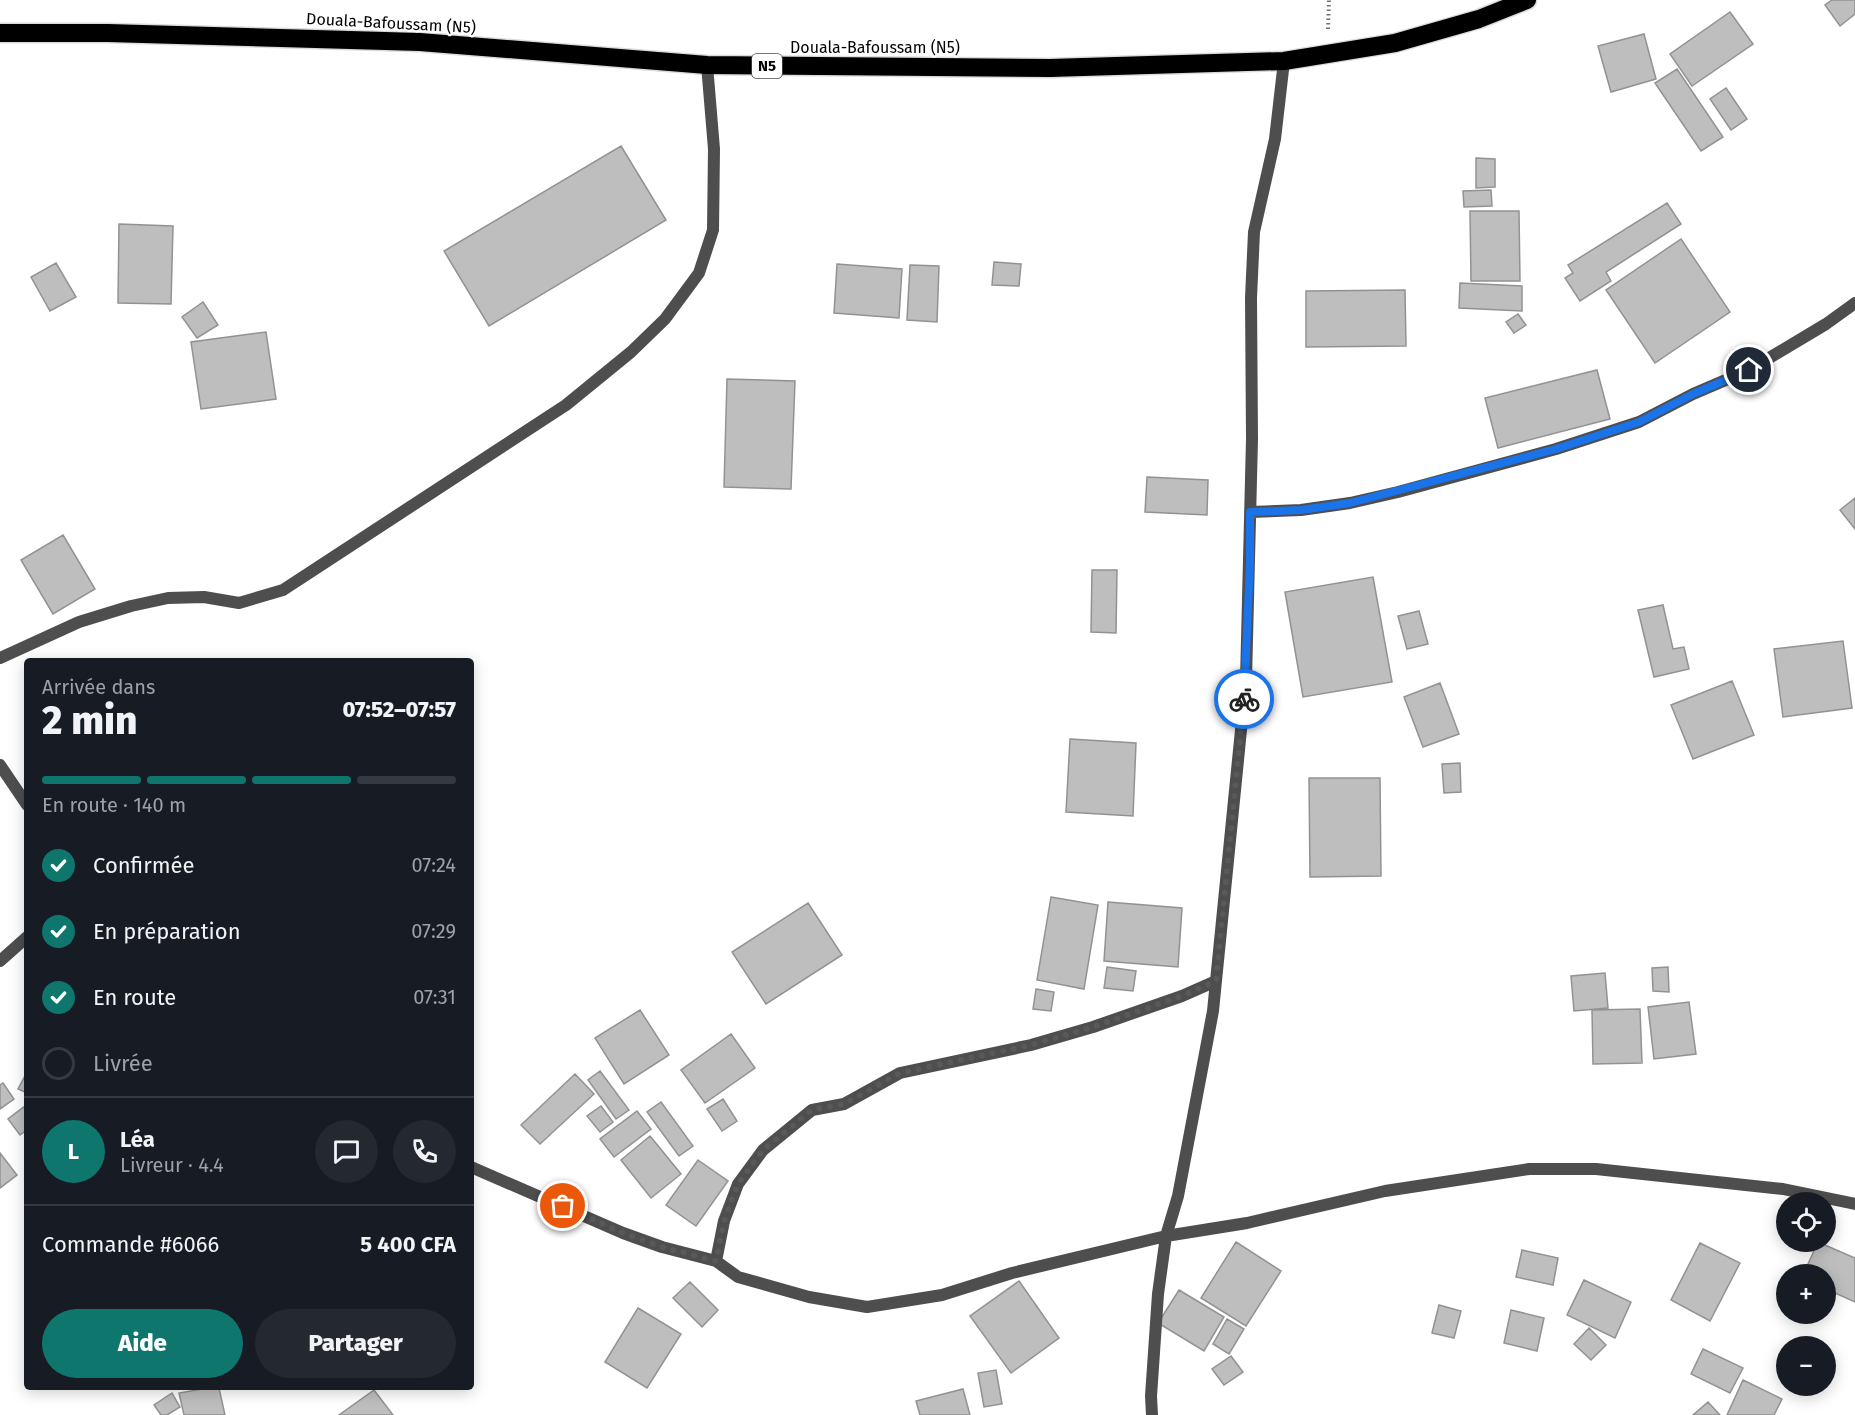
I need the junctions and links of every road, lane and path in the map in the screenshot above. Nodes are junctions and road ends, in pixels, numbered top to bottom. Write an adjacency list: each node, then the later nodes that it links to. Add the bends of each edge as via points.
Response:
1 (1527, 0): 3 (highway, Douala-Bafoussam (N5) / N5, via 1479,19 1395,43)
2 (0, 33): 4 (highway, Douala-Bafoussam (N5) / N5, via 420,42)
3 (1284, 61): 4 (highway, Douala-Bafoussam (N5) / N5, via 1050,68); 6 (street, via 1275,139 1254,232)
4 (707, 65): 7 (street, via 714,149 713,230 699,273 665,319 631,352 566,405 283,590 239,603 186,597 140,604 79,622)
5 (1855, 303): 6 (street, via 1749,370 1639,422 1556,449 1359,501 1301,510)
6 (1250, 512): 12 (street, via 1246,680)
7 (0, 658)
8 (0, 765): 9 (street)
9 (24, 801)
10 (24, 940): 11 (street)
11 (0, 961)
12 (1216, 981): 15 (street, via 1178,1196); 16 (street, via 1093,1027 900,1073 844,1104 812,1110 763,1150 738,1184 724,1221)
13 (474, 1168): 16 (street, via 623,1233)
14 (1855, 1204): 15 (street, via 1783,1189 1596,1169 1529,1169 1385,1191 1247,1223)
15 (1166, 1236): 16 (street, via 1012,1273 942,1295 867,1307 809,1297 738,1277); 17 (street, via 1154,1348)
16 (716, 1261)
17 (1152, 1415)

